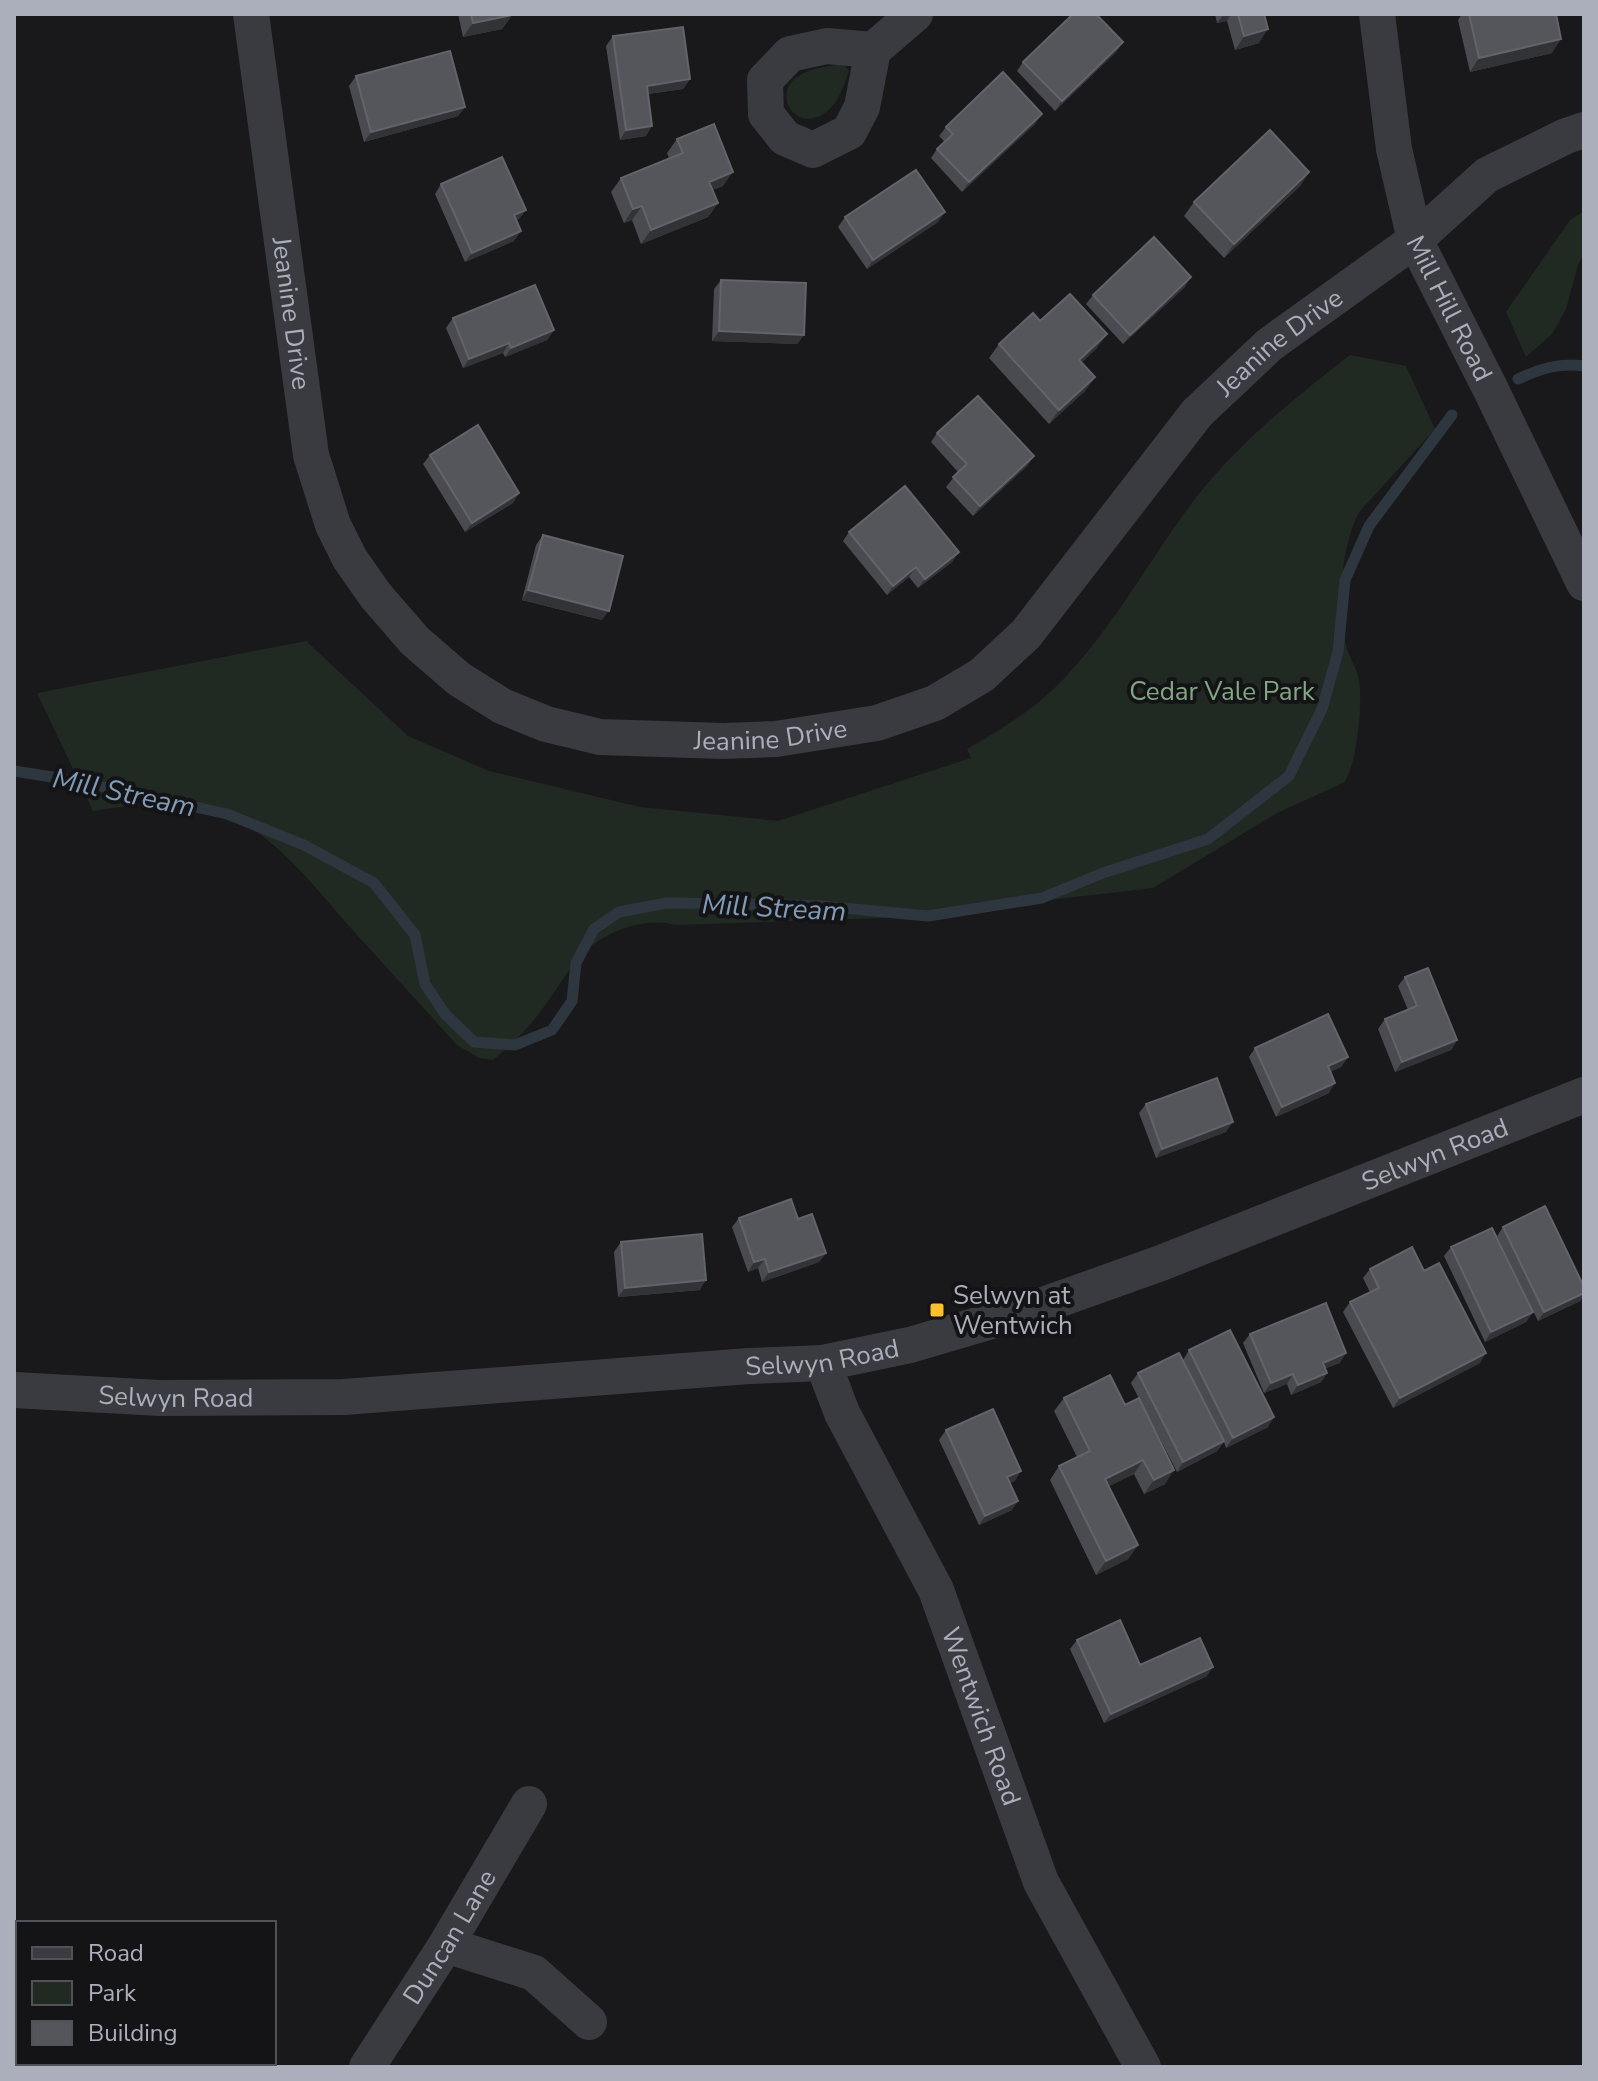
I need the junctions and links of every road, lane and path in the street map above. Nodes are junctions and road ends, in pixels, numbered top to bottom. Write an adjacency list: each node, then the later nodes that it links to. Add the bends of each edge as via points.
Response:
1 (251, 14): 6 (street, Jeanine Drive, via 311,455 333,525 376,596 415,641 459,679 502,706 600,737 776,739 877,723 935,703 982,675 1026,634 1197,413 1269,345)
2 (915, 14): 4 (street)
3 (1377, 14): 6 (street, Mill Hill Road, via 1394,149)
4 (873, 50)
5 (1584, 130): 6 (street, Jeanine Drive, via 1487,175)
6 (1415, 240): 7 (street, Mill Hill Road)
7 (1584, 583)
8 (1584, 1095): 9 (street, Selwyn Road, via 1032,1309 910,1345)
9 (823, 1363): 10 (street, Selwyn Road, via 344,1397 160,1398); 15 (street, Wentwich Road, via 842,1413 936,1590 1041,1882)
10 (14, 1390)
11 (529, 1804): 12 (street, Duncan Lane)
12 (446, 1945): 13 (street, via 534,1973); 14 (street, Duncan Lane)
13 (589, 2022)
14 (367, 2067)
15 (1143, 2067)

